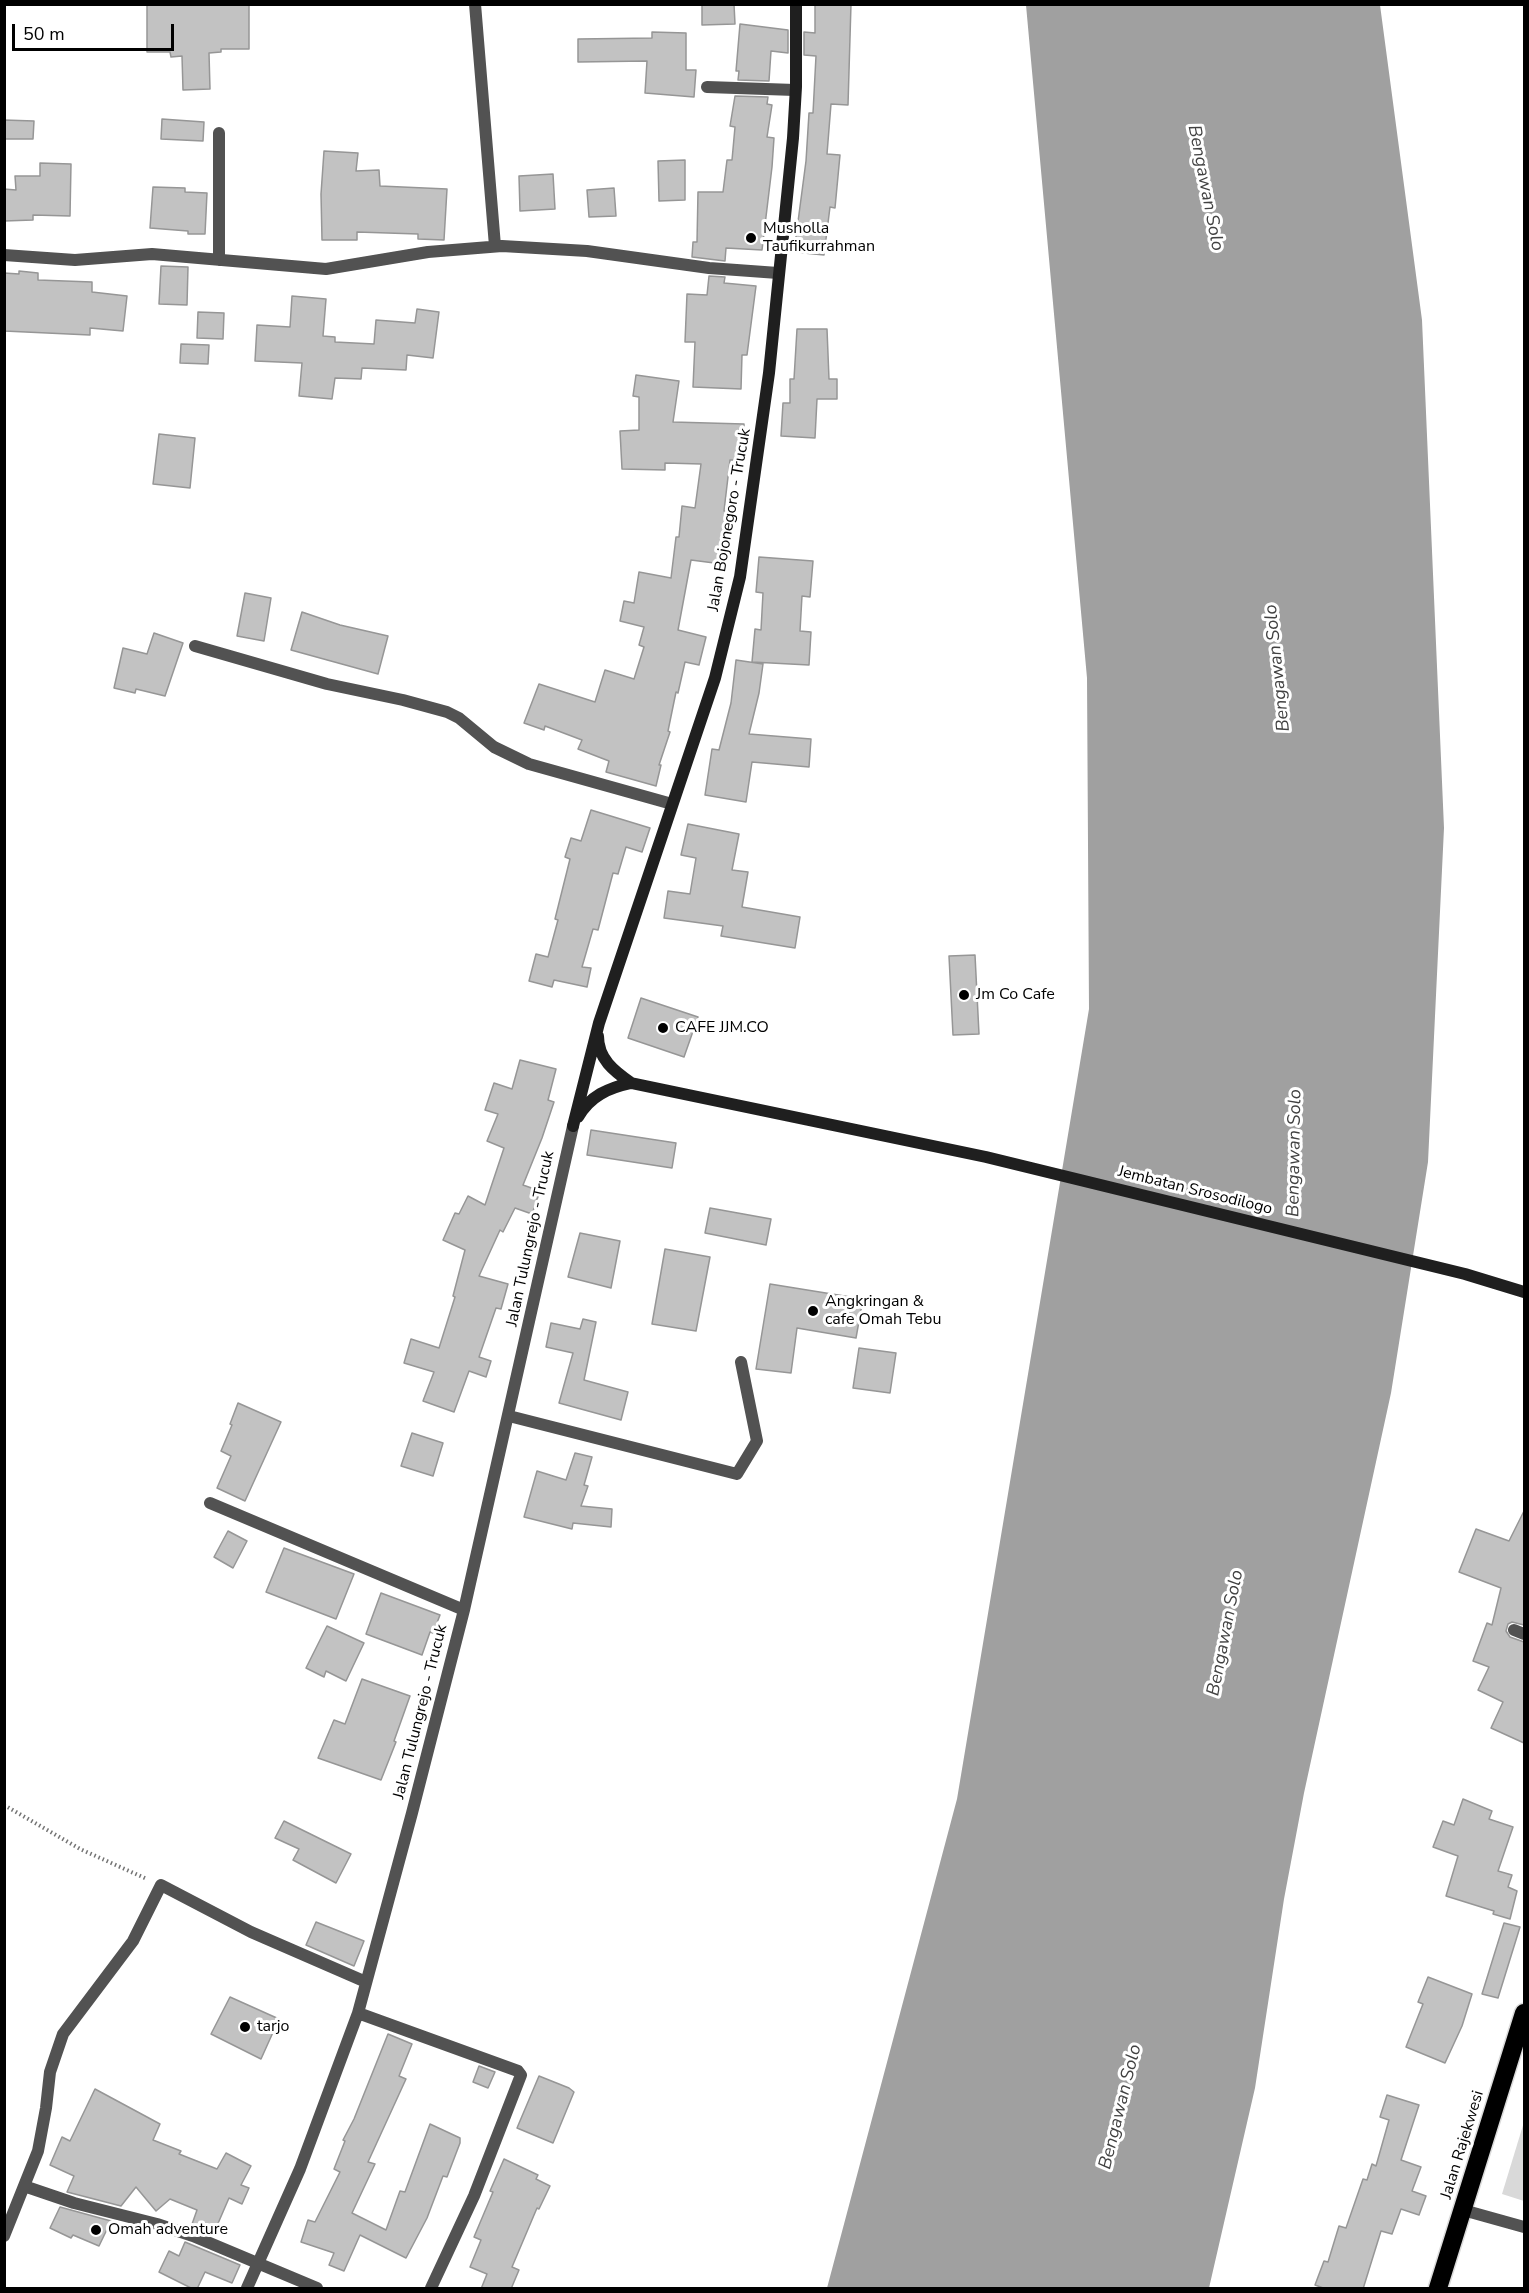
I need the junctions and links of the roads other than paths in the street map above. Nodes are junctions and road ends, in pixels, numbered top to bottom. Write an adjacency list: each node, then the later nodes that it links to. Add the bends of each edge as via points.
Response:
1 (475, 4): 6 (street)
2 (796, 4): 4 (street, Jalan Bojonegoro - Trucuk)
3 (707, 87): 4 (street)
4 (795, 90): 9 (street, Jalan Bojonegoro - Trucuk)
5 (219, 133): 8 (street)
6 (495, 246): 8 (street, via 428,252 326,269); 9 (street, via 587,251)
7 (4, 255): 8 (street, via 75,260 152,254)
8 (219, 260)
9 (778, 273): 11 (street, Jalan Bojonegoro - Trucuk, via 769,373 740,577 715,678)
10 (195, 646): 11 (street, via 327,684 447,712 494,747 530,764)
11 (672, 804): 12 (street, Jalan Bojonegoro - Trucuk)
12 (599, 1023): 13 (street, via 601,1054 613,1070); 14 (street, Jalan Bojonegoro - Trucuk)
13 (631, 1083): 14 (street, via 596,1096); 15 (street, Jembatan Srosodilogo, via 986,1157 1465,1274)
14 (573, 1126): 17 (street, Jalan Tulungrejo - Trucuk)
15 (1524, 1292)
16 (741, 1362): 17 (street, via 757,1441 737,1474)
17 (509, 1416): 19 (street, Jalan Tulungrejo - Trucuk)
18 (210, 1503): 19 (street)
19 (464, 1610): 20 (street, Jalan Tulungrejo - Trucuk)
20 (366, 1982): 21 (street, Jalan Tulungrejo - Trucuk); 23 (street, via 251,1932 160,1885 133,1941 63,2034 50,2072 38,2151)
21 (358, 2013): 27 (street, Jalan Tulungrejo - Trucuk, via 300,2169); 30 (street, via 518,2071 520,2075 474,2196)
22 (1524, 2013): 24 (highway, Jalan Rajekwesi)
23 (24, 2186): 26 (street); 27 (street, via 184,2233)
24 (1463, 2210): 25 (street); 31 (highway, Jalan Rajekwesi)
25 (1524, 2227)
26 (4, 2236)
27 (258, 2262): 28 (street, Jalan Tulungrejo - Trucuk); 29 (street)
28 (247, 2289)
29 (317, 2289)
30 (431, 2289)
31 (1438, 2289)

